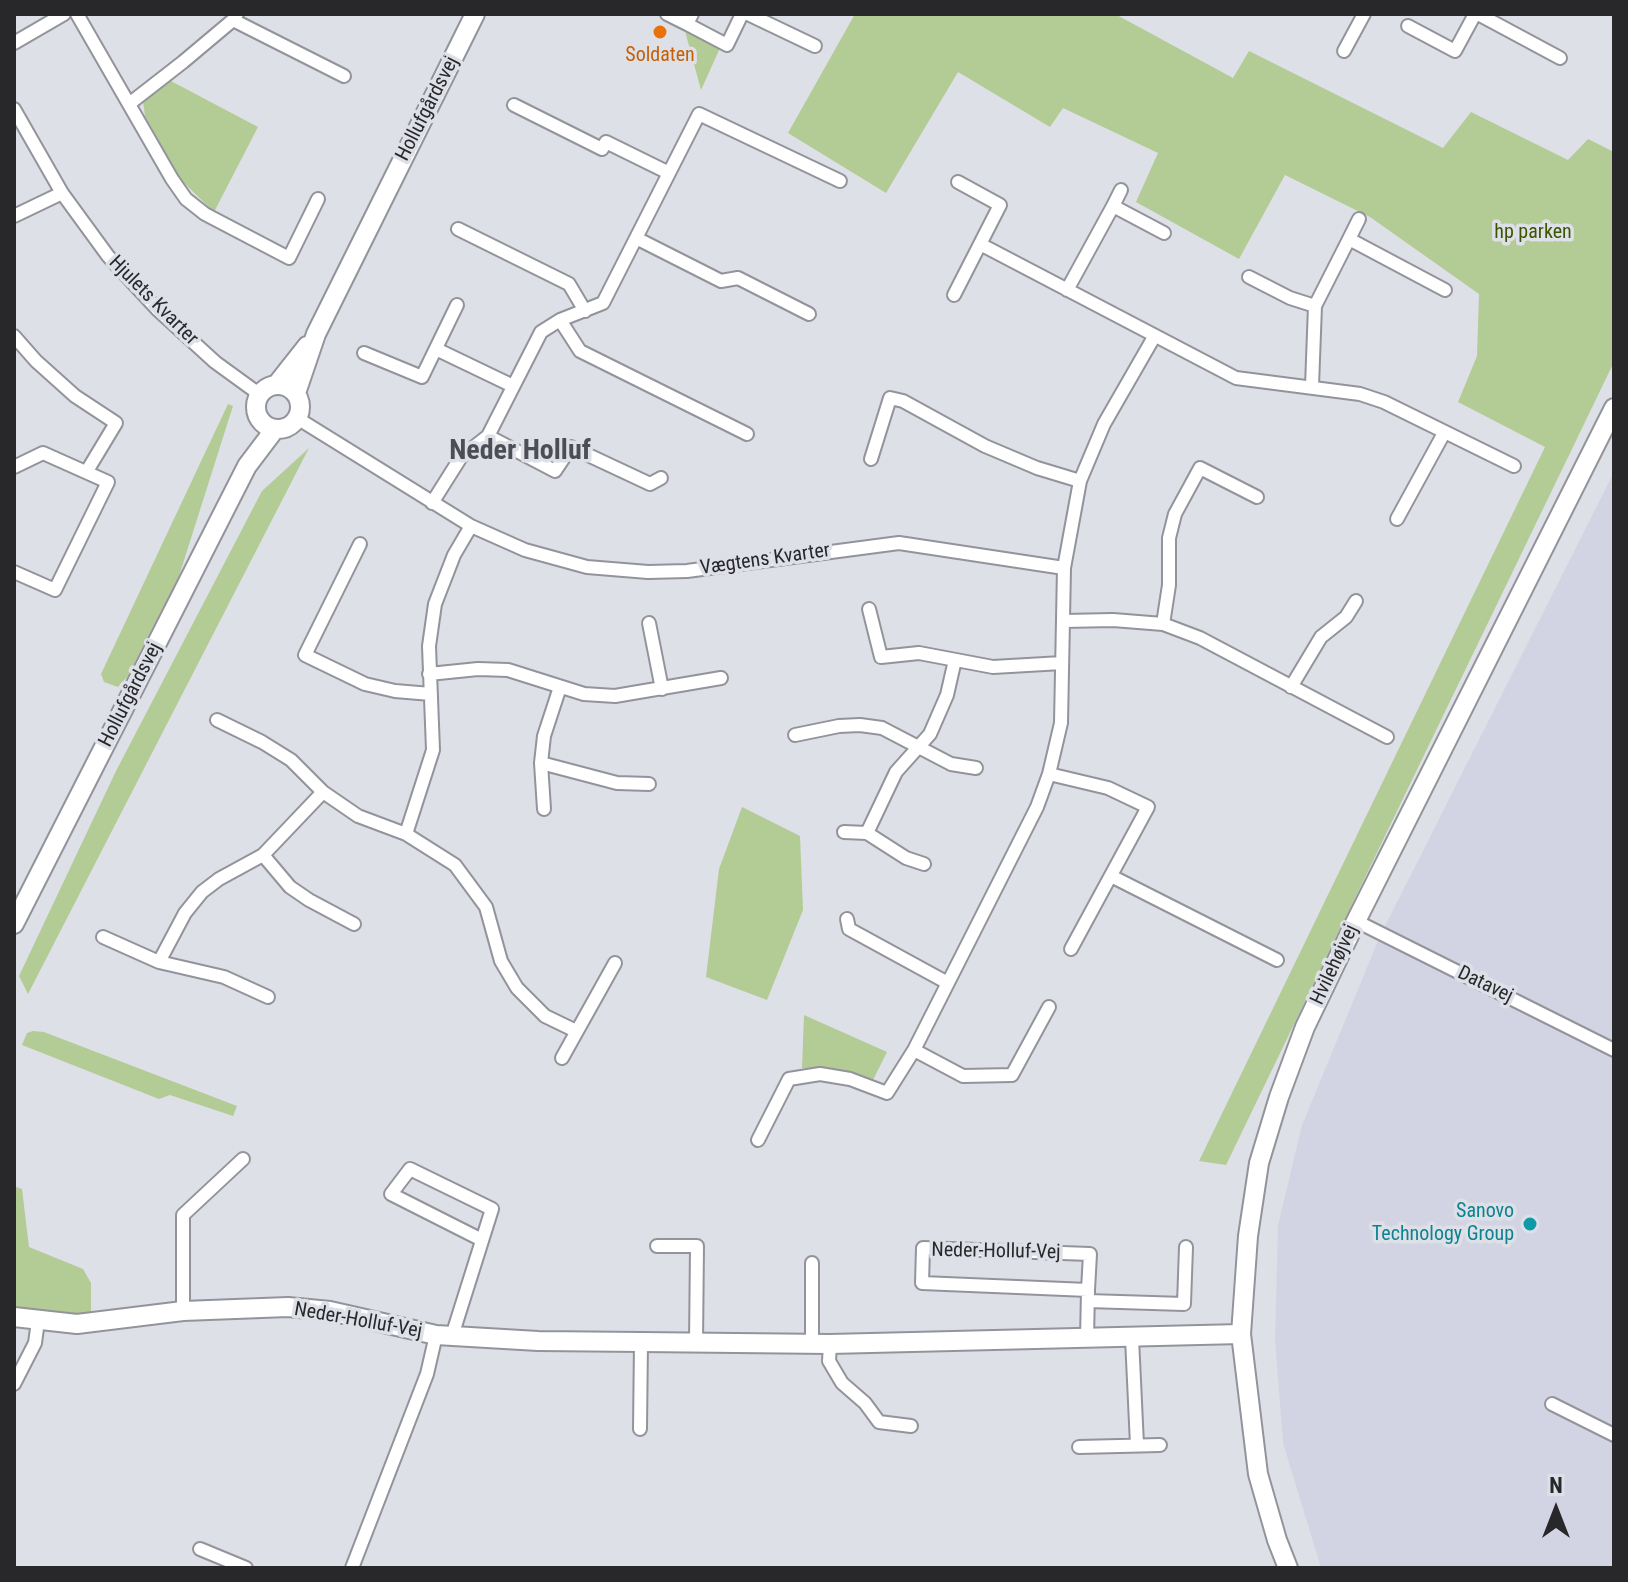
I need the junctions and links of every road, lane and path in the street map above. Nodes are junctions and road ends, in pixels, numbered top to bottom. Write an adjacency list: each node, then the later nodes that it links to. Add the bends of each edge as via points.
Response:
1 (64, 14): 11 (street)
2 (77, 14): 16 (street)
3 (475, 14): 42 (street, Hollufgårdsvej)
4 (667, 14): 9 (street)
5 (745, 14): 9 (street, via 727,45); 12 (street)
6 (1364, 14): 13 (street)
7 (1476, 14): 10 (street, via 1455,51); 14 (street)
8 (235, 17): 15 (street); 16 (street)
9 (690, 19)
10 (1408, 26)
11 (14, 43)
12 (815, 46)
13 (1344, 51)
14 (1560, 58)
15 (344, 76)
16 (129, 104): 24 (street, via 186,199 289,258)
17 (514, 105): 19 (street, via 602,149 606,142)
18 (14, 109): 23 (street, Hjulets Kvarter)
19 (669, 173): 20 (street, via 699,114); 30 (street)
20 (840, 181)
21 (958, 182): 32 (street, via 1000,205)
22 (1121, 190): 25 (street)
23 (62, 193): 26 (street); 51 (street, Hjulets Kvarter, via 108,256 157,309)
24 (318, 199)
25 (1113, 206): 29 (street); 34 (street)
26 (14, 216)
27 (1359, 219): 31 (street)
28 (458, 229): 39 (street, via 569,284)
29 (1164, 233)
30 (636, 238): 39 (street, via 603,303); 40 (street, via 721,281 738,278)
31 (1349, 239): 35 (street); 38 (street)
32 (980, 244): 34 (street); 36 (street)
33 (1249, 277): 38 (street)
34 (1067, 290): 44 (street)
35 (1445, 290)
36 (954, 295)
37 (457, 305): 45 (street)
38 (1315, 306): 49 (street)
39 (585, 311): 41 (street)
40 (809, 314)
41 (560, 320): 48 (street, via 541,332); 56 (street, via 580,351)
42 (316, 334): 47 (street, Hollufgårdsvej); 50 (street, Hollufgårdsvej)
43 (14, 336): 61 (street, via 75,396 116,423)
44 (1154, 337): 49 (street, via 1236,378); 63 (street, via 1104,424)
45 (436, 349): 46 (street, via 422,377); 48 (street)
46 (364, 353)
47 (277, 384): 50 (street); 51 (street)
48 (513, 386): 57 (street)
49 (1312, 386): 55 (street, via 1384,402)
50 (296, 393): 53 (street)
51 (259, 394): 54 (street, via 255,408)
52 (1614, 408): 101 (street, Hvilehøjvej)
53 (297, 418): 54 (street, via 288,427); 65 (street, Vægtens Kvarter)
54 (268, 425): 102 (street, Hollufgårdsvej)
55 (1444, 433): 59 (street); 66 (street)
56 (747, 434)
57 (488, 436): 62 (street, via 555,471 571,447 650,484); 65 (street, via 461,457)
58 (871, 459): 63 (street, via 890,398 985,446)
59 (1514, 466)
60 (14, 467): 61 (street, via 43,453)
61 (87, 471): 70 (street, via 108,482 55,590)
62 (661, 478)
63 (1080, 481): 69 (street)
64 (1257, 497): 75 (street, via 1200,468 1175,514 1169,538)
65 (432, 503): 67 (street, Vægtens Kvarter)
66 (1397, 519)
67 (471, 526): 69 (street, Vægtens Kvarter, via 525,550 587,567 648,572 899,543); 78 (street, via 435,604)
68 (360, 544): 83 (street, via 305,655 365,684)
69 (1064, 568): 73 (street)
70 (14, 572)
71 (1356, 601): 81 (street, via 1321,637)
72 (869, 609): 76 (street, via 881,657 919,653)
73 (1064, 621): 75 (street); 77 (street)
74 (649, 623): 82 (street)
75 (1163, 624): 81 (street)
76 (955, 660): 77 (street, via 993,667); 87 (street, via 947,695)
77 (1062, 663): 90 (street, via 1061,723)
78 (429, 674): 80 (street, via 508,670); 83 (street)
79 (721, 678): 82 (street)
80 (560, 687): 82 (street, via 615,696); 88 (street)
81 (1291, 687): 86 (street)
82 (662, 689)
83 (431, 694): 96 (street, via 433,750)
84 (217, 720): 92 (street, via 291,760)
85 (795, 735): 87 (street, via 860,725 882,728)
86 (1387, 737)
87 (919, 748): 89 (street, via 951,764); 95 (street, via 896,772)
88 (541, 763): 91 (street, via 617,783); 93 (street)
89 (976, 768)
90 (1049, 774): 99 (street, via 1108,788 1148,807); 109 (street)
91 (649, 784)
92 (323, 792): 96 (street, via 358,816); 97 (street)
93 (544, 809)
94 (844, 832): 95 (street)
95 (867, 833): 98 (street)
96 (406, 834): 112 (street, via 455,865 486,907 501,961 517,988 545,1016)
97 (263, 855): 103 (street, via 290,887); 107 (street, via 202,892)
98 (924, 864)
99 (1111, 876): 105 (street); 106 (street)
100 (847, 919): 109 (street, via 849,929)
101 (1356, 921): 114 (street, Datavej); 126 (street, Hvilehøjvej, via 1305,1027 1259,1163)
102 (14, 924)
103 (354, 924)
104 (103, 937): 107 (street)
105 (1071, 949)
106 (1277, 960)
107 (159, 962): 110 (street, via 224,977)
108 (615, 963): 112 (street)
109 (946, 982): 113 (street)
110 (268, 997)
111 (1049, 1007): 113 (street, via 1012,1075 963,1076)
112 (576, 1031): 115 (street)
113 (914, 1050): 116 (street, via 887,1093 820,1074 789,1079)
114 (1614, 1050)
115 (562, 1058)
116 (758, 1140)
117 (243, 1159): 123 (street, via 183,1215)
118 (482, 1240): 118 (street, Neder-Holluf-Vej, via 492,1209 410,1169 391,1194); 127 (street, Neder-Holluf-Vej)
119 (657, 1246): 131 (street, via 697,1246)
120 (1186, 1247): 122 (street, Neder-Holluf-Vej, via 1184,1304)
121 (812, 1263): 132 (street)
122 (1088, 1295): 122 (street, Neder-Holluf-Vej, via 922,1283 923,1248 1090,1254); 129 (street, Neder-Holluf-Vej)
123 (183, 1311): 125 (street, Neder-Holluf-Vej, via 77,1324); 127 (street, Neder-Holluf-Vej, via 316,1310)
124 (14, 1317): 125 (street, Neder-Holluf-Vej)
125 (38, 1321): 133 (street, via 35,1343)
126 (1241, 1334): 128 (street, Neder-Holluf-Vej); 144 (street, Hvilehøjvej, via 1258,1474)
127 (444, 1336): 130 (street, Neder-Holluf-Vej); 143 (street, Neder-Holluf-Vej)
128 (1132, 1338): 129 (street, Neder-Holluf-Vej); 138 (street)
129 (1087, 1339): 132 (street, Neder-Holluf-Vej)
130 (641, 1342): 131 (street, Neder-Holluf-Vej); 136 (street)
131 (696, 1343): 132 (street, Neder-Holluf-Vej)
132 (821, 1344): 135 (street, via 842,1383 879,1422)
133 (14, 1384)
134 (1552, 1404): 137 (street)
135 (911, 1426)
136 (640, 1429)
137 (1614, 1435)
138 (1137, 1445): 139 (street); 140 (street)
139 (1160, 1445)
140 (1079, 1447)
141 (200, 1549): 142 (street)
142 (246, 1568)
143 (352, 1568)
144 (1288, 1568)

